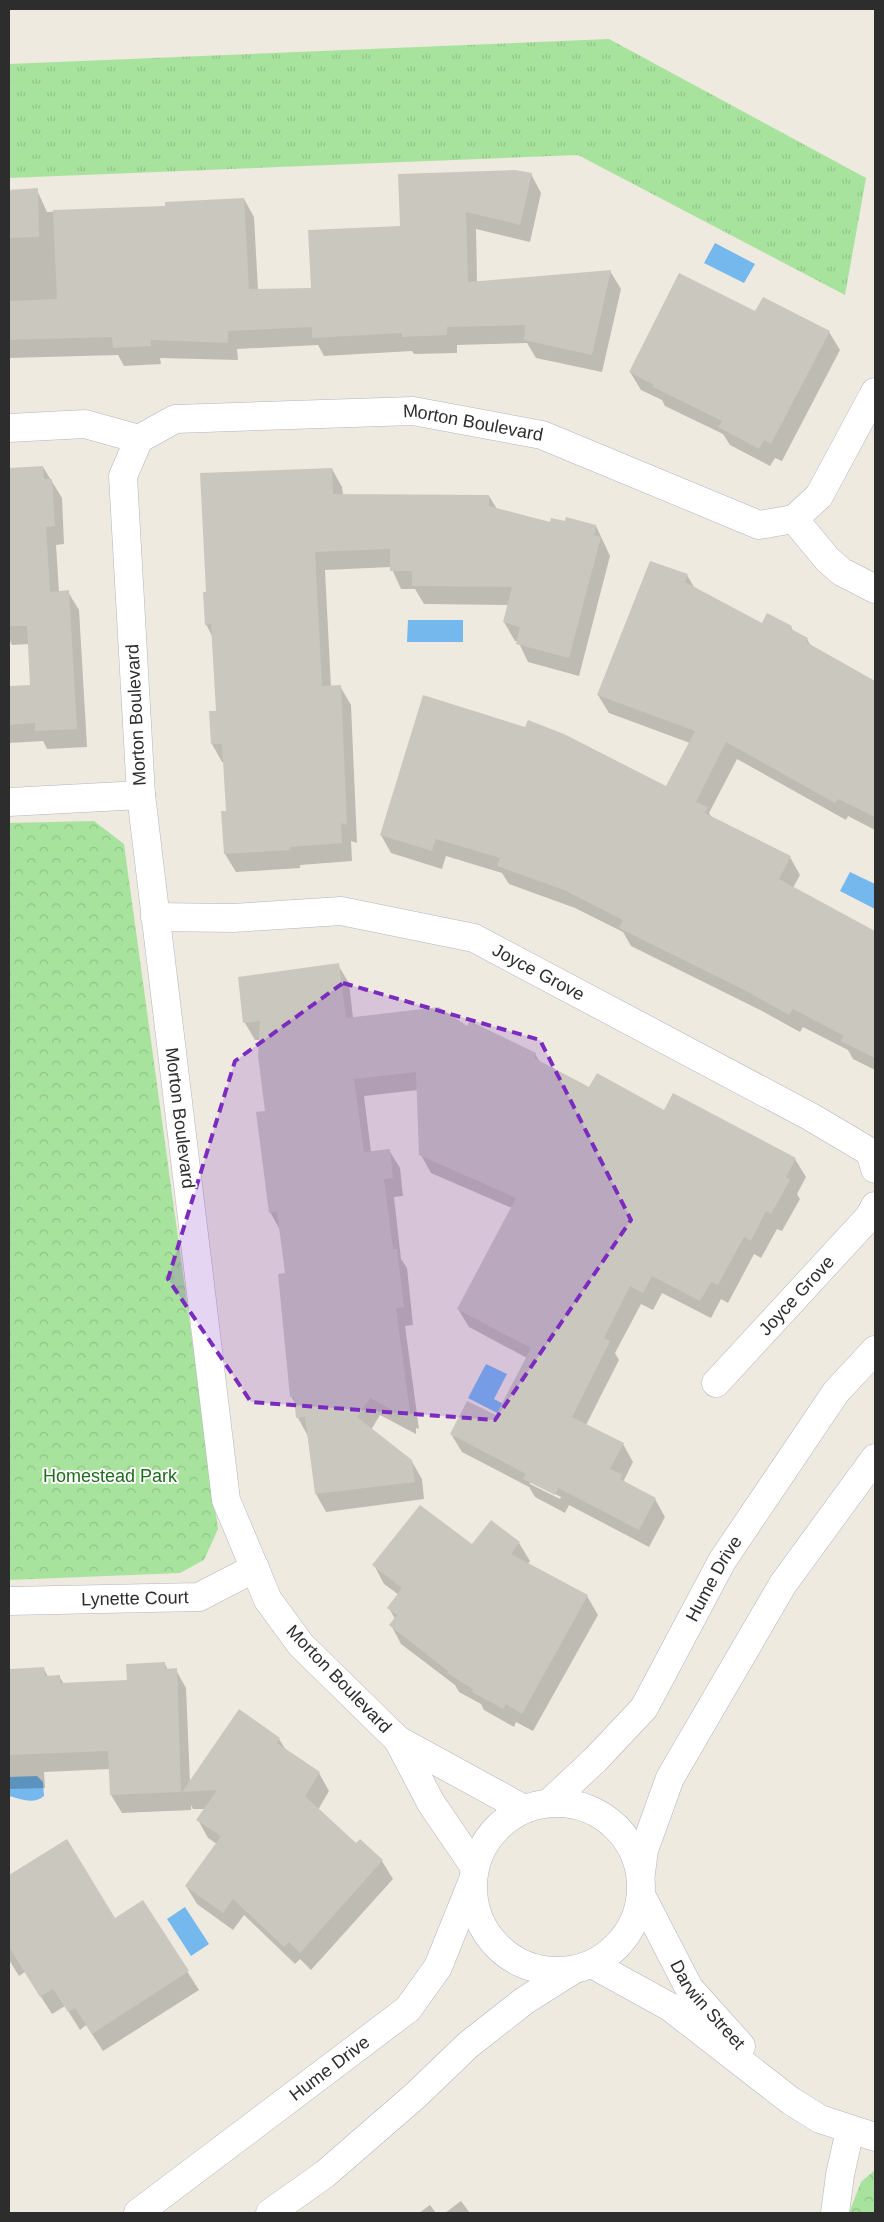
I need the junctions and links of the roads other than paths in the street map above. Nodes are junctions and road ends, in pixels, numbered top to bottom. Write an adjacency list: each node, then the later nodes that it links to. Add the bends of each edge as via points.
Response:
1 (875, 392): 4 (street, via 819,496)
2 (9, 428): 3 (street, via 85,424)
3 (139, 439): 4 (street, Morton Boulevard, via 175,419 413,411 542,434 759,525); 6 (street, Morton Boulevard, via 123,476)
4 (794, 519): 5 (street, via 828,560 842,572)
5 (875, 590)
6 (141, 795): 7 (street); 8 (street, Morton Boulevard)
7 (9, 802)
8 (155, 917): 9 (street, Joyce Grove, via 233,918 341,911 474,938 812,1117 870,1152); 14 (street, Morton Boulevard, via 226,1500)
9 (875, 1169)
10 (875, 1206): 12 (street, Joyce Grove, via 869,1217)
11 (875, 1350): 17 (street, Hume Drive, via 836,1392 726,1553 644,1708)
12 (716, 1383)
13 (875, 1458): 20 (street, via 783,1584 670,1778 644,1850)
14 (255, 1568): 15 (street, Lynette Court, via 199,1597); 16 (street, Morton Boulevard, via 268,1600 301,1645)
15 (9, 1601)
16 (398, 1740): 18 (street, Morton Boulevard); 19 (street, Morton Boulevard)
17 (550, 1802): 18 (street); 20 (street, via 575,1804 591,1810 619,1828 633,1849)
18 (524, 1808): 19 (street, via 502,1822 485,1842)
19 (473, 1875): 21 (street, via 474,1909 485,1932 501,1952 523,1965 548,1971); 24 (street, Hume Drive, via 438,1967 408,2009)
20 (641, 1884): 21 (street, via 634,1923 616,1947); 22 (street, Darwin Street, via 689,1988)
21 (583, 1967): 22 (street, Darwin Street, via 670,2007); 25 (street, via 524,2001 475,2040 325,2174)
22 (791, 2101): 23 (street, Darwin Street, via 820,2119)
23 (863, 2134): 26 (street, via 840,2175)
24 (138, 2213)
25 (270, 2213)
26 (835, 2213)

